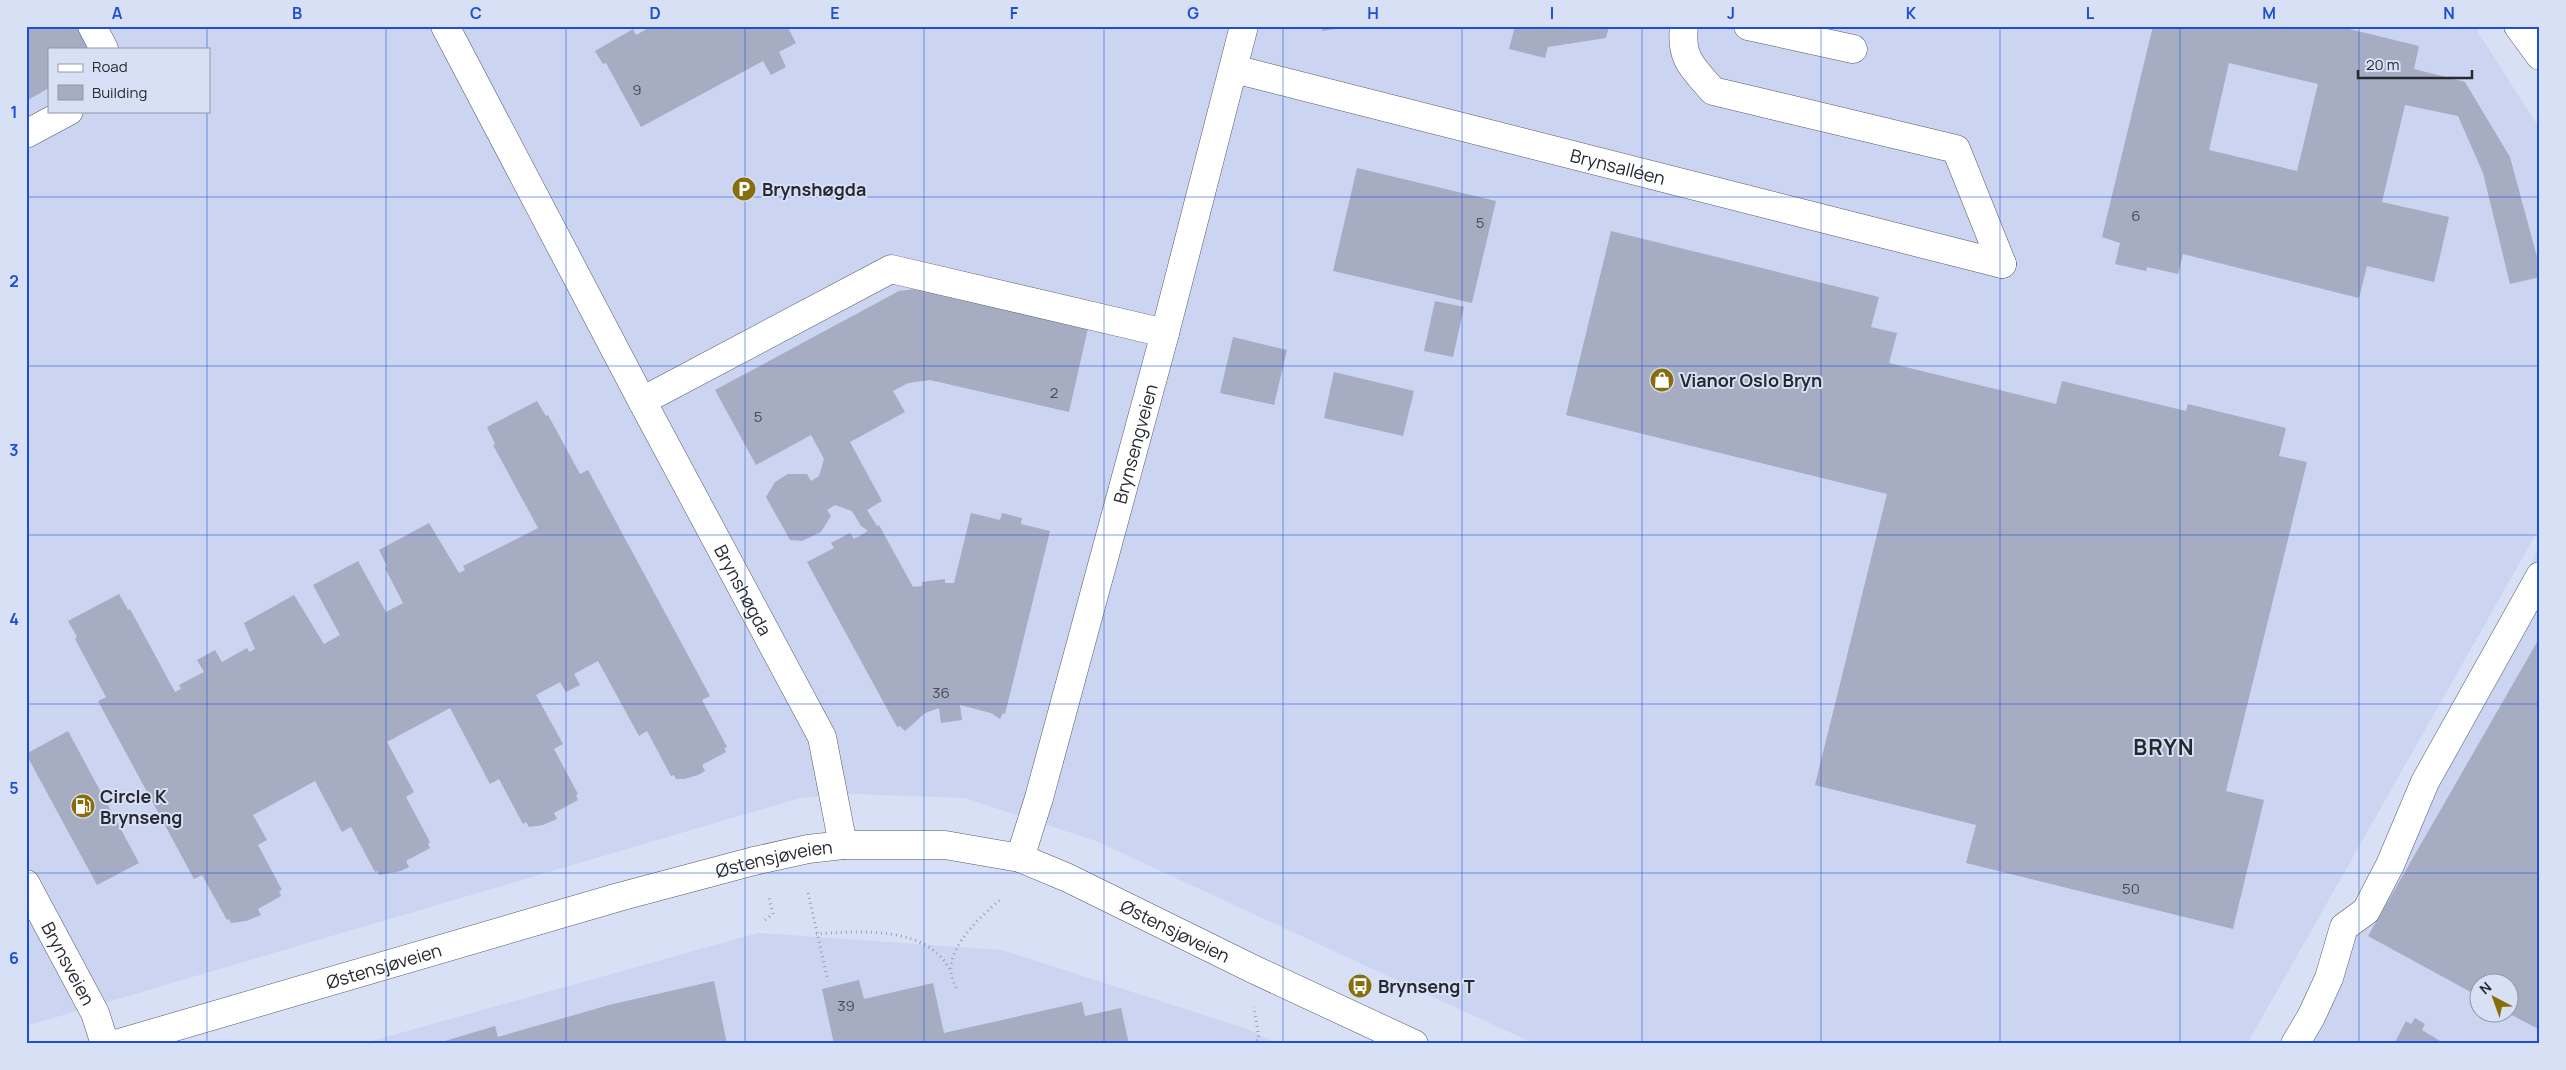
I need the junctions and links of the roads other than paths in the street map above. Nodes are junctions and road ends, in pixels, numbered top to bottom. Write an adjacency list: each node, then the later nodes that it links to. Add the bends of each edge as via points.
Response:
1 (92, 26): 7 (main road)
2 (446, 26): 14 (main road, Brynshøgda)
3 (1244, 26): 10 (main road, Brynsengveien)
4 (1684, 26): 10 (main road, Brynsalléen, via 1688,63 1713,91 1956,149 2002,264)
5 (1748, 26): 8 (main road)
6 (2518, 26): 9 (main road)
7 (103, 48)
8 (1853, 49)
9 (2540, 56)
10 (1234, 69): 13 (main road, Brynsengveien)
11 (67, 112): 12 (main road)
12 (26, 134)
13 (1165, 333): 14 (main road, via 892,269); 17 (main road, Brynsengveien)
14 (642, 401): 16 (main road, Brynshøgda, via 822,737)
15 (2540, 576): 22 (main road, via 2425,782 2390,865 2366,911 2344,927 2329,978)
16 (842, 845): 17 (main road, Østensjøveien, via 945,845); 19 (main road, Østensjøveien, via 808,848 619,897)
17 (1020, 858): 21 (main road, Østensjøveien)
18 (26, 884): 20 (main road, Brynsveien, via 94,1013)
19 (132, 1042)
20 (105, 1044)
21 (1414, 1044)
22 (2295, 1044)

